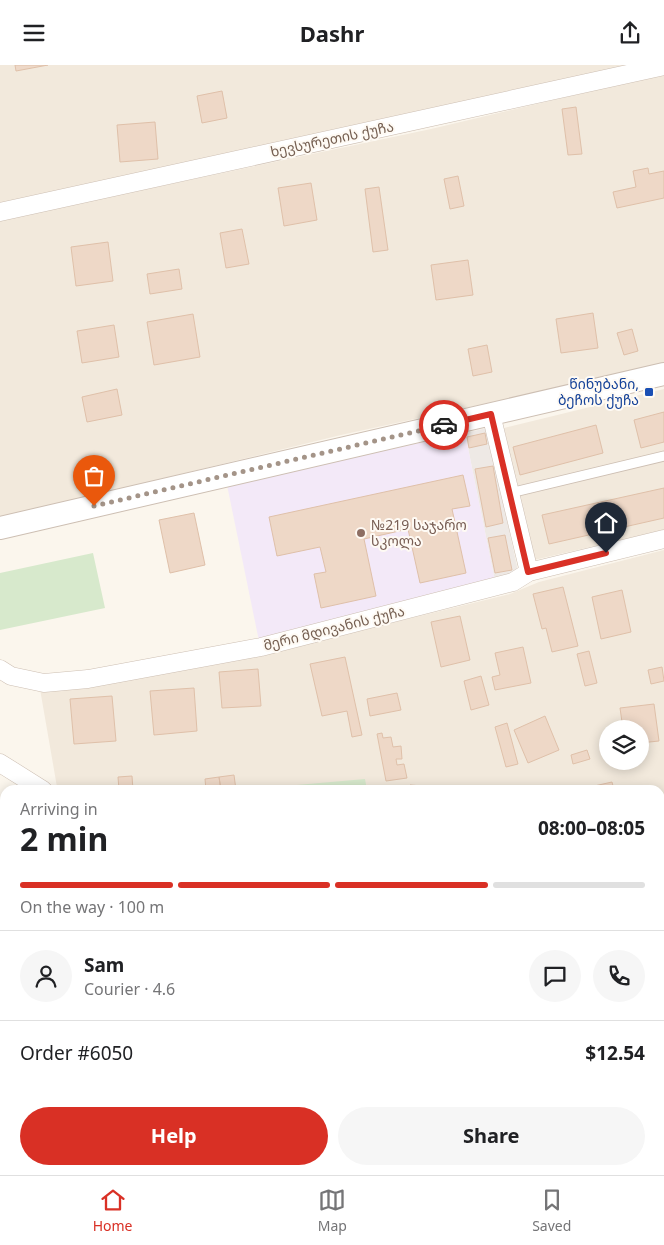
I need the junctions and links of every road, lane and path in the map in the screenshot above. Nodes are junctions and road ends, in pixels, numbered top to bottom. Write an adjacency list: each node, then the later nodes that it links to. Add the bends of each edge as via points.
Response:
1 (664, 65): 2 (street, ხევსურეთის ქუჩა)
2 (0, 212)
3 (664, 374): 4 (street)
4 (491, 414): 6 (street); 7 (street)
5 (664, 456): 6 (lane)
6 (510, 493): 9 (street)
7 (0, 528)
8 (664, 539): 9 (street, მერი მდივანის ქუჩა)
9 (528, 572): 10 (street, მერი მდივანის ქუჩა, via 513,582 261,647 88,679 44,683)
10 (0, 669)
11 (0, 763): 12 (street)
12 (35, 785)

